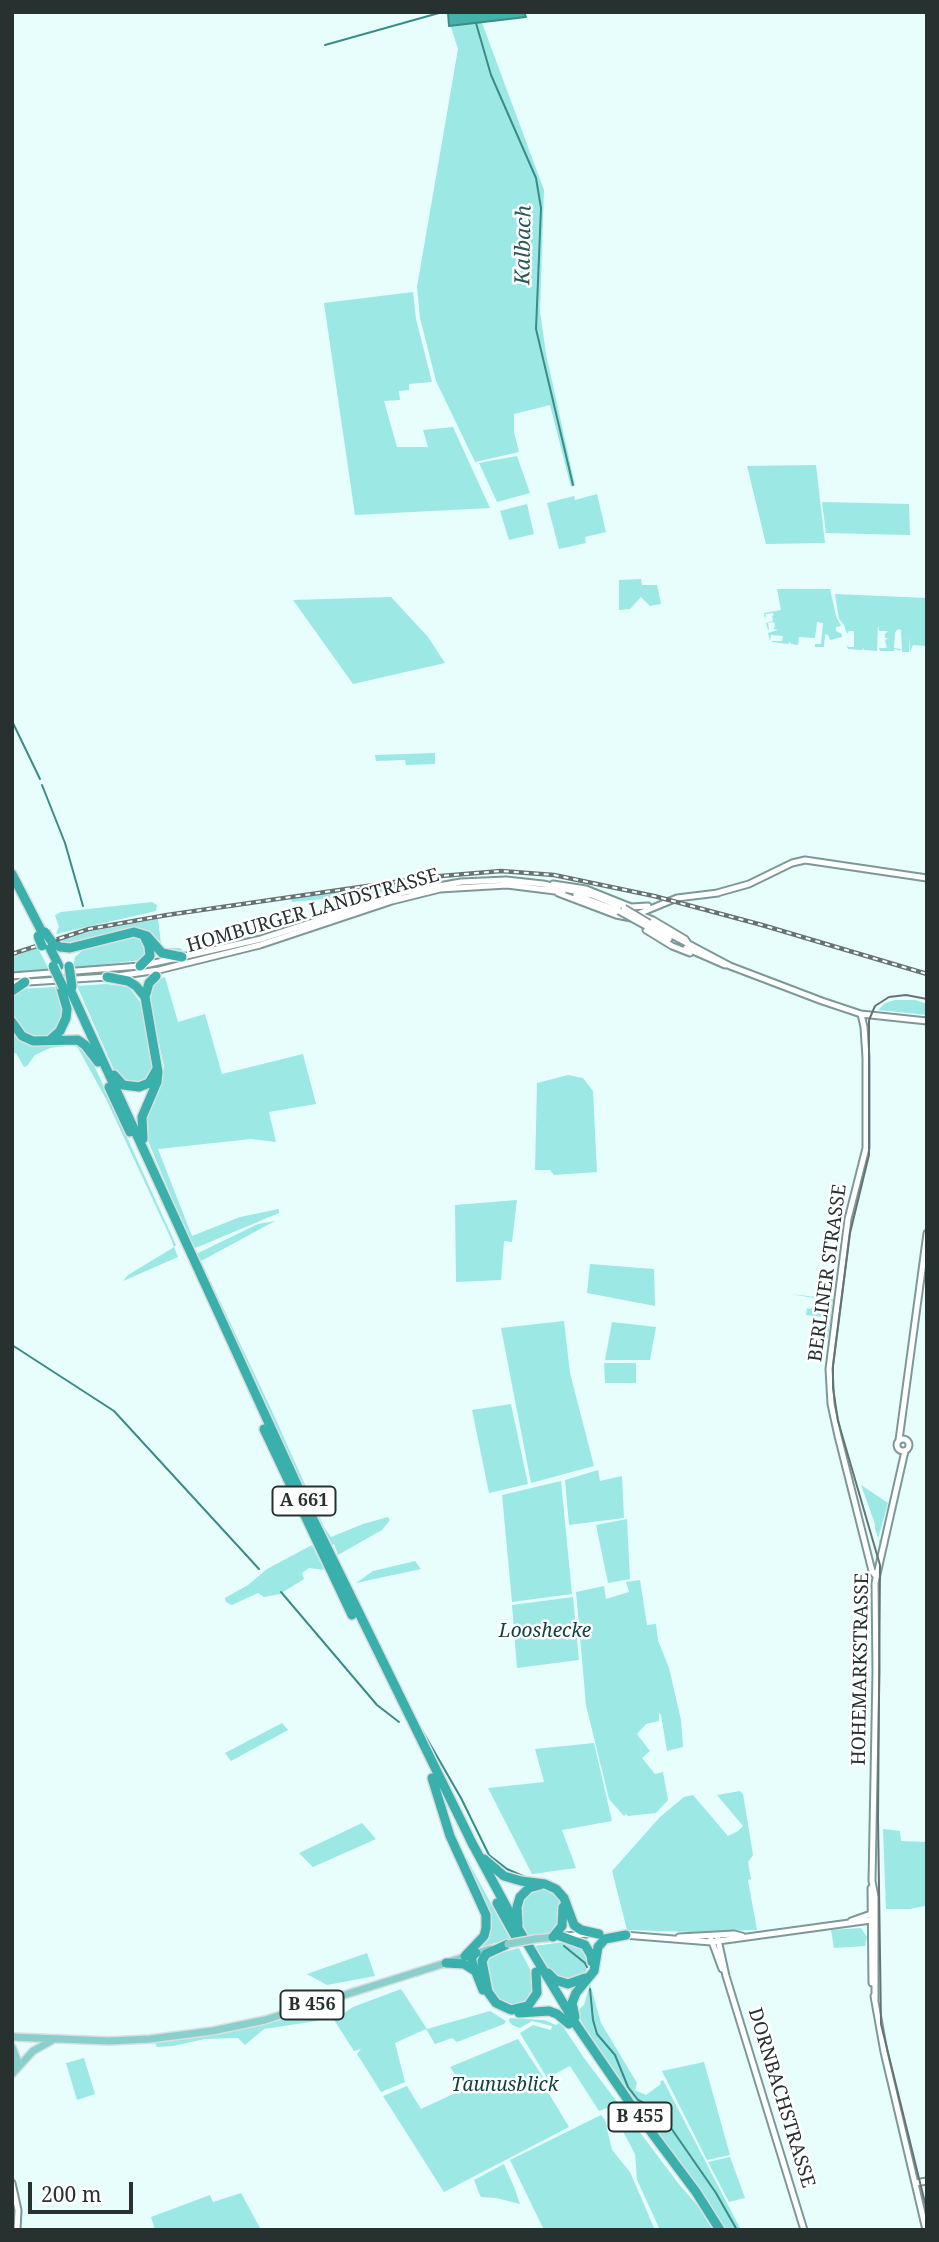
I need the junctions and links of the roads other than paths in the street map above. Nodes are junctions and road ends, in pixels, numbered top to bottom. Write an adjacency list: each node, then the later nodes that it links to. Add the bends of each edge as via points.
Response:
1 (12, 874): 10 (highway)
2 (927, 878): 5 (street, via 805,860 743,890 692,894)
3 (543, 886): 6 (street, via 586,889); 8 (street, via 616,915); 9 (street, HOMBURGER LANDSTRASSE, bridge, via 592,895); 15 (street, HOMBURGER LANDSTRASSE, via 486,884 440,889 260,945); 15 (street, HOMBURGER LANDSTRASSE, via 485,880 413,890)
4 (12, 887): 10 (highway)
5 (659, 904): 6 (street); 7 (street); 8 (street)
6 (631, 907): 8 (street)
7 (652, 909): 8 (street); 9 (street)
8 (639, 916): 9 (street); 14 (street, via 642,927 672,946)
9 (649, 923): 14 (street); 17 (street)
10 (42, 934): 12 (highway, bridge)
11 (142, 934): 13 (highway); 15 (highway); 16 (highway, via 150,953)
12 (47, 944): 13 (highway); 18 (highway)
13 (83, 945): 18 (highway)
14 (703, 957): 17 (street)
15 (179, 962): 16 (street, HOMBURGER LANDSTRASSE); 20 (street); 21 (street, HOMBURGER LANDSTRASSE)
16 (140, 966): 19 (street, HOMBURGER LANDSTRASSE)
17 (729, 966): 27 (street)
18 (60, 969): 24 (highway, bridge); 24 (highway, bridge)
19 (12, 976)
20 (156, 976): 26 (highway)
21 (107, 977): 22 (street, HOMBURGER LANDSTRASSE); 26 (highway, via 128,981)
22 (25, 982): 23 (street, HOMBURGER LANDSTRASSE); 25 (highway)
23 (12, 983)
24 (66, 987): 30 (highway, via 65,1023); 31 (highway, A 661); 31 (highway, A 661)
25 (12, 990)
26 (145, 997): 32 (highway)
27 (861, 1014): 28 (street); 37 (street, BERLINER STRASSE, via 866,1148 848,1219 829,1369 839,1444)
28 (927, 1021)
29 (12, 1022): 30 (highway, via 26,1038)
30 (46, 1041): 31 (highway, via 78,1040)
31 (101, 1062): 32 (highway, via 119,1082 134,1087 149,1083); 33 (highway, A 661); 38 (highway, A 661, via 305,1518)
32 (157, 1064): 33 (highway, A 661, via 157,1082 142,1123)
33 (147, 1155): 39 (highway, A 661, via 315,1524)
34 (927, 1233): 35 (street)
35 (902, 1440): 36 (street, via 897,1446); 36 (street, via 909,1444)
36 (903, 1450): 37 (street, HOHEMARKSTRASSE)
37 (875, 1575): 40 (street, HOHEMARKSTRASSE)
38 (432, 1778): 50 (highway, A 661, via 450,1836 487,1919 481,1940); 52 (highway, A 661, via 480,1872)
39 (472, 1843): 42 (highway, A 661); 44 (highway, A 661, via 504,1876 556,1888 574,1925)
40 (872, 1917): 41 (street); 43 (street, HOHEMARKSTRASSE); 54 (street, HOHEMARKSTRASSE)
41 (845, 1923): 43 (street); 47 (street)
42 (519, 1930): 46 (highway, via 520,1897 532,1886 544,1886 557,1893 563,1905 562,1926); 52 (highway, A 661)
43 (870, 1931): 54 (street, HOHEMARKSTRASSE)
44 (598, 1934): 45 (street); 46 (street)
45 (626, 1935): 47 (street); 55 (highway, via 605,1939 598,1947 594,1971 572,2003)
46 (556, 1936): 48 (main road, B 456, bridge); 52 (highway, A 661, via 580,1942 588,1950 592,1961 587,1976 562,1983)
47 (714, 1939): 65 (street, DORNBACHSTRASSE)
48 (508, 1944): 49 (main road, B 456); 52 (highway, via 486,1954 482,1961 493,2000 511,2010 528,2006 537,1993)
49 (476, 1953): 50 (main road, B 456); 53 (highway, via 471,1959)
50 (465, 1956): 51 (main road, B 456)
51 (446, 1963): 53 (highway, via 464,1964); 57 (main road, B 456, via 264,2020 219,2029 150,2039)
52 (538, 1968): 55 (highway, A 661)
53 (475, 1971): 55 (highway, via 499,2009 550,2011)
54 (875, 1999): 62 (street, HOHEMARKSTRASSE)
55 (573, 2025): 64 (highway, B 455)
56 (12, 2037): 57 (main road, B 456)
57 (55, 2040): 59 (main road, via 41,2045)
58 (12, 2047): 59 (main road, via 17,2056)
59 (12, 2072)
60 (927, 2181): 62 (street)
61 (12, 2183): 63 (street)
62 (915, 2183): 66 (street, HOHEMARKSTRASSE)
63 (17, 2230)
64 (720, 2230)
65 (804, 2230)
66 (926, 2230)

